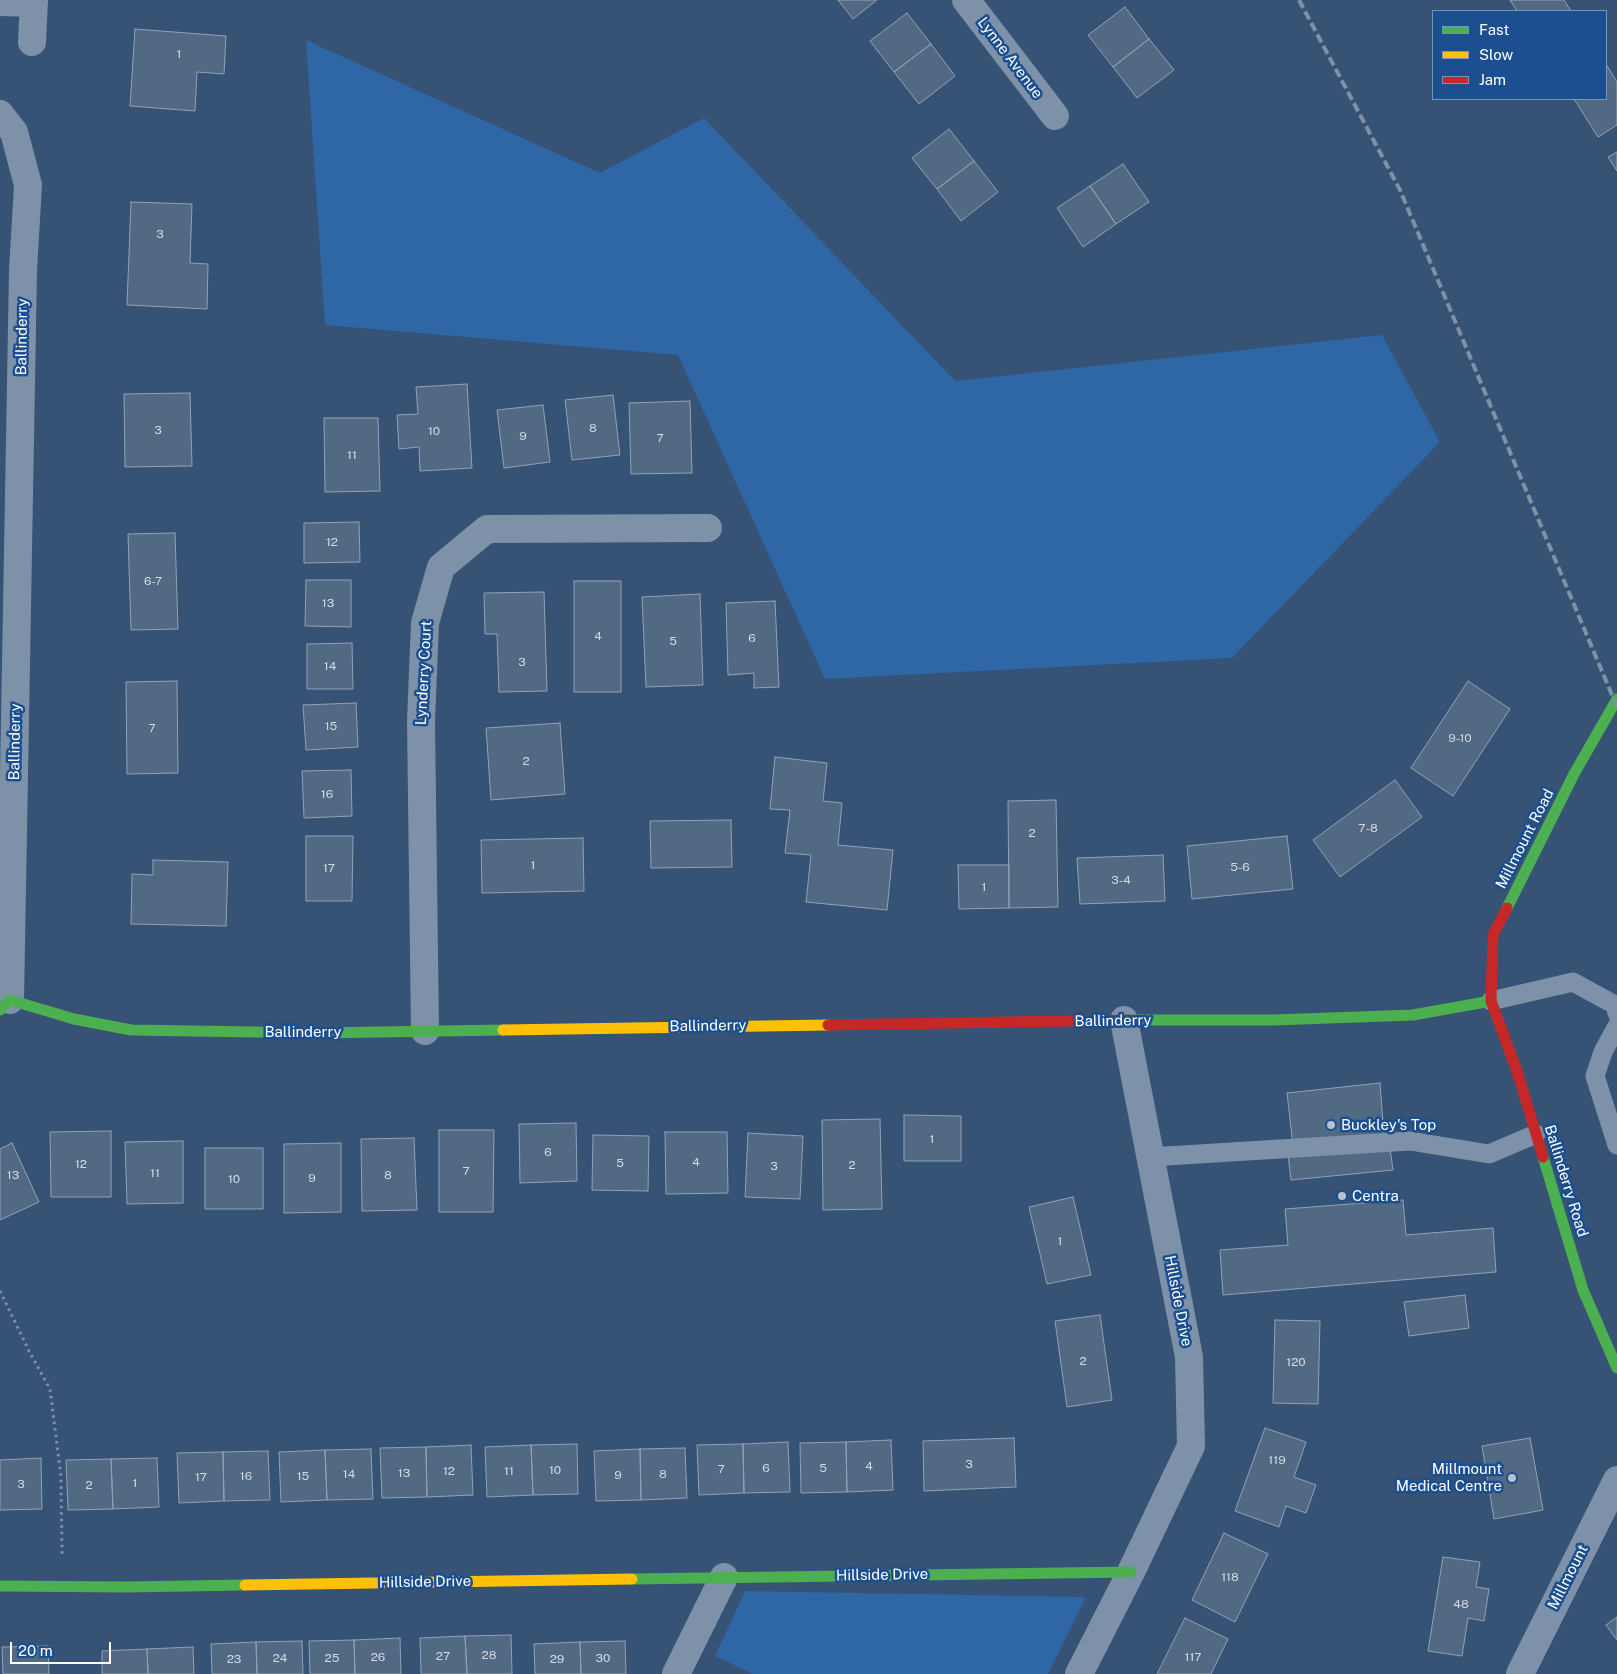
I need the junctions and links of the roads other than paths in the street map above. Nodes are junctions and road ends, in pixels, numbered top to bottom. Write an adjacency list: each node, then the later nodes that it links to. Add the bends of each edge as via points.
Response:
1 (966, 0): 6 (street, Lynne Avenue)
2 (0, 2): 3 (street)
3 (34, 2): 4 (street)
4 (32, 42)
5 (0, 114): 10 (street, Ballinderry, via 14,132 28,185 23,270)
6 (1055, 116)
7 (708, 528): 14 (street, Lynderry Court, via 488,530 441,567 425,623 421,721)
8 (1617, 699): 9 (street, Millmount Road, via 1574,774 1493,935)
9 (1491, 1000): 11 (lane, via 1573,982 1615,1005); 12 (street, Ballinderry, via 1413,1015 1274,1020); 15 (street, Ballinderry Road, via 1518,1071)
10 (5, 1005): 14 (street, Ballinderry, via 132,1030)
11 (1617, 1012)
12 (1124, 1020): 14 (street, Ballinderry); 17 (street, Hillside Drive)
13 (1617, 1026): 16 (lane, via 1602,1052 1594,1076)
14 (426, 1031)
15 (1536, 1134): 17 (lane, via 1489,1154 1410,1141); 18 (street, Ballinderry Road, via 1583,1290)
16 (1617, 1145)
17 (1150, 1157): 20 (street, Hillside Drive, via 1189,1357 1191,1446)
18 (1617, 1368)
19 (1617, 1480): 25 (street, Millmount)
20 (1131, 1572): 21 (street, Hillside Drive); 24 (street, Hillside Drive)
21 (724, 1577): 22 (street, Hillside Drive, via 127,1587); 23 (street)
22 (0, 1586)
23 (687, 1671)
24 (1079, 1674)
25 (1520, 1674)

